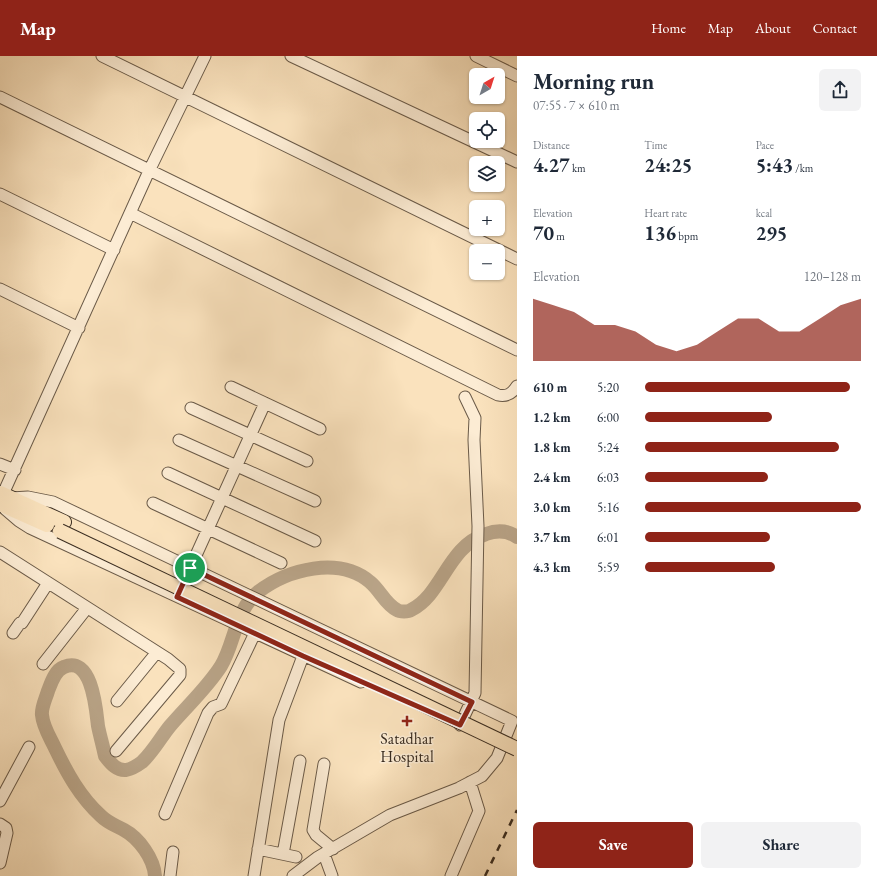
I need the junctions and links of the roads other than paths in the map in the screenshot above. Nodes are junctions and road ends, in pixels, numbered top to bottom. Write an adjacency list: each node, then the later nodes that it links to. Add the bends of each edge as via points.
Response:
1 (102, 56): 7 (street)
2 (205, 56): 7 (street)
3 (291, 56): 8 (street)
4 (476, 56): 5 (street)
5 (517, 76)
6 (0, 97): 9 (street)
7 (186, 98): 9 (street); 13 (street)
8 (517, 162)
9 (149, 171): 11 (street); 16 (street)
10 (0, 194): 12 (street)
11 (130, 213): 12 (street); 17 (street, via 498,395 505,397)
12 (114, 250): 15 (street)
13 (517, 258)
14 (0, 290): 15 (street)
15 (79, 328): 28 (street)
16 (517, 350)
17 (517, 386)
18 (231, 387): 20 (street)
19 (465, 397): 49 (street, via 475,418 478,526 475,693)
20 (265, 403): 22 (street); 23 (street)
21 (191, 408): 23 (street)
22 (320, 429)
23 (250, 435): 25 (street); 27 (street)
24 (180, 440): 27 (street)
25 (307, 461)
26 (0, 464): 28 (street)
27 (236, 466): 31 (street); 32 (street)
28 (15, 470): 30 (street)
29 (168, 473): 31 (street)
30 (3, 498): 34 (main road); 39 (street, via 28,497 53,502); 41 (street, via 19,521 30,528)
31 (222, 498): 35 (street); 36 (street)
32 (315, 501)
33 (153, 503): 35 (street)
34 (62, 526): 51 (main road); 54 (main road, bridge)
35 (208, 528): 38 (street); 39 (street)
36 (315, 540)
37 (0, 552): 40 (street)
38 (281, 563)
39 (190, 568): 41 (street); 49 (street)
40 (48, 583): 42 (street); 43 (street)
41 (177, 597): 44 (street)
42 (87, 608): 45 (street); 47 (street)
43 (13, 633)
44 (254, 633): 46 (street); 60 (street, via 221,704 213,707 208,713)
45 (157, 652): 48 (street); 55 (street, via 180,670 180,675)
46 (303, 656): 50 (street); 62 (street, via 279,720)
47 (43, 664)
48 (117, 701)
49 (472, 702): 50 (street); 52 (street, via 512,721)
50 (460, 725): 52 (street)
51 (517, 741)
52 (502, 745): 58 (street, via 497,758 482,776)
53 (29, 747): 59 (street)
54 (517, 749)
55 (116, 751)
56 (300, 761): 65 (street)
57 (324, 764): 63 (street, via 313,830)
58 (470, 782): 63 (street, via 390,815); 72 (street, via 479,811)
59 (0, 801)
60 (165, 814)
61 (0, 824): 67 (street, via 6,828 7,833)
62 (258, 849): 65 (street); 69 (street)
63 (329, 851): 70 (street); 71 (street)
64 (173, 852): 68 (street)
65 (283, 854): 66 (street)
66 (296, 857)
67 (0, 864)
68 (170, 876)
69 (254, 876)
70 (293, 876)
71 (332, 876)
72 (451, 876)

